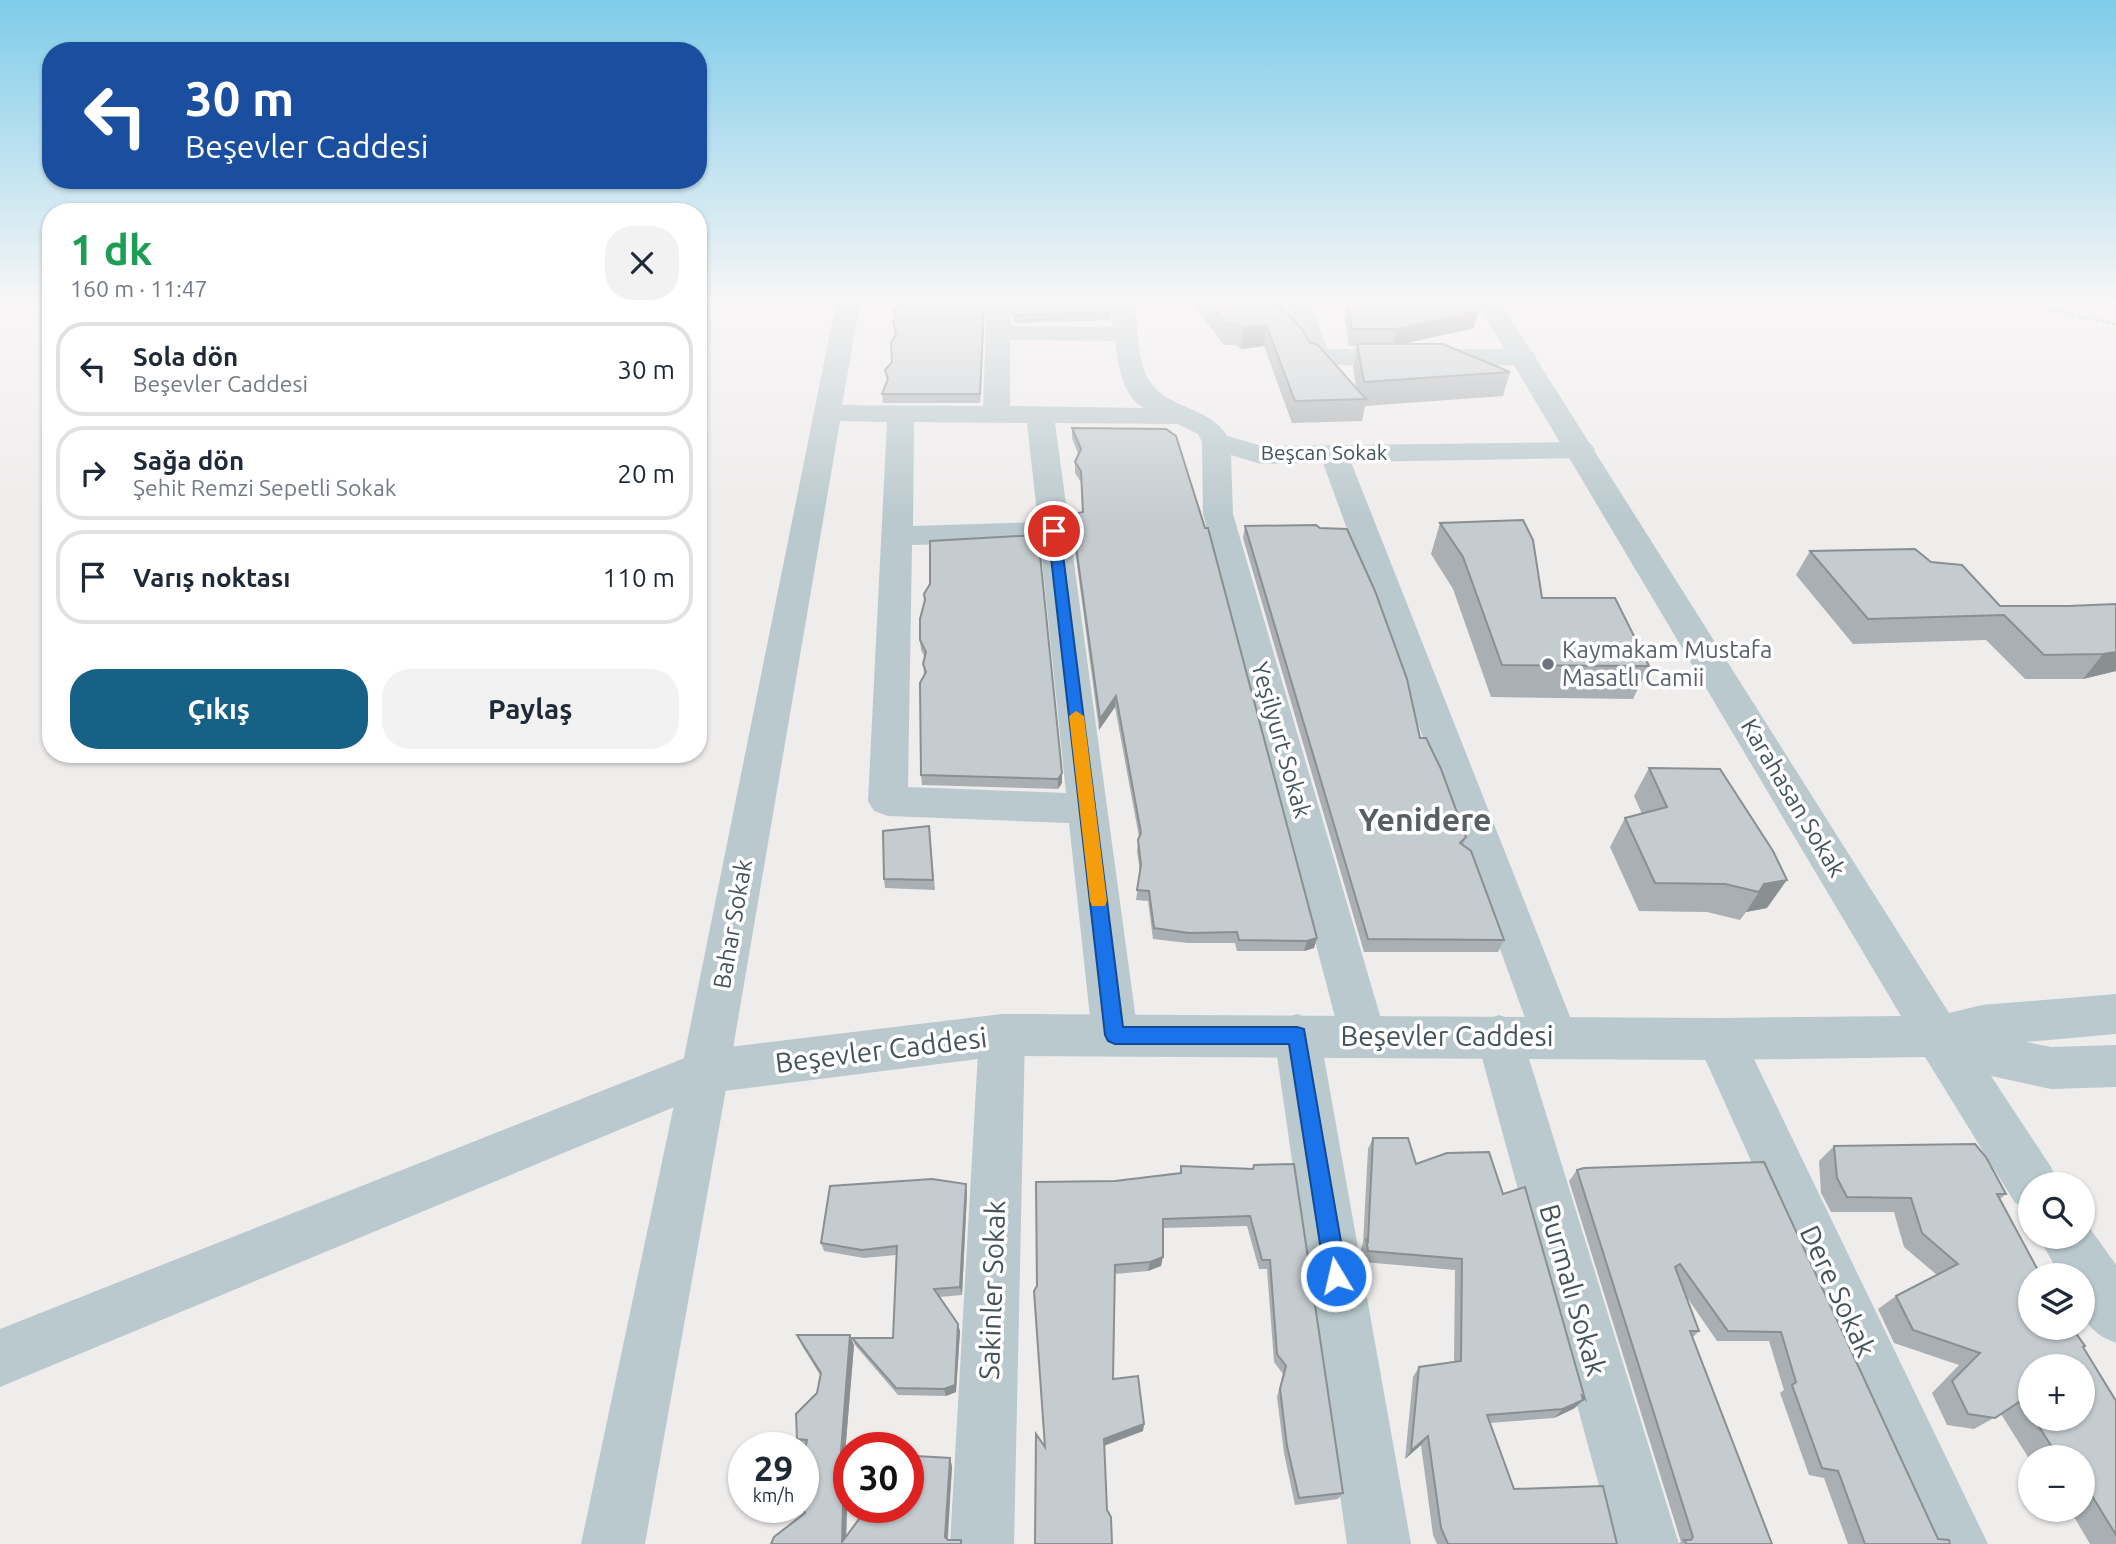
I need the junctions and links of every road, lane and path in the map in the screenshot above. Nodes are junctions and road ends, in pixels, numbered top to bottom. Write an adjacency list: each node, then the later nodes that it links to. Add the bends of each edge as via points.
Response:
1 (834, 375): 5 (street, Bahar Sokak)
2 (997, 375): 7 (street)
3 (1134, 375): 9 (street, Beşcan Sokak, via 1148,400)
4 (1535, 375): 11 (street, Karahasan Sokak)
5 (827, 413): 6 (street); 26 (street, Bahar Sokak)
6 (901, 413): 7 (street); 14 (street)
7 (996, 414): 8 (street)
8 (1040, 414): 9 (street); 13 (street)
9 (1183, 416): 10 (street, Beşcan Sokak, via 1209,429)
10 (1216, 442): 12 (street, Beşcan Sokak, via 1261,455); 20 (street, Yeşilyurt Sokak, via 1218,514)
11 (1581, 450): 12 (street, Beşcan Sokak); 22 (street, Karahasan Sokak)
12 (1334, 454): 23 (street)
13 (1054, 531): 14 (street); 15 (street)
14 (897, 536): 15 (street, via 888,801)
15 (1087, 809): 18 (street)
16 (2116, 1014): 22 (street, via 1982,1025)
17 (1002, 1035): 18 (street, Beşevler Caddesi); 26 (street, Beşevler Caddesi); 32 (street, Sakinler Sokak)
18 (1115, 1035): 19 (street, Beşevler Caddesi)
19 (1297, 1035): 20 (street, Beşevler Caddesi); 33 (street)
20 (1363, 1036): 21 (street, Beşevler Caddesi)
21 (1499, 1036): 23 (street, Beşevler Caddesi); 34 (street, Burmalı Sokak)
22 (1938, 1036): 24 (street, Beşevler Caddesi); 25 (street, via 1996,1057 2051,1068); 27 (street, Karahasan Sokak)
23 (1555, 1037): 24 (street, Beşevler Caddesi)
24 (1720, 1039): 35 (street, Dere Sokak)
25 (2116, 1066)
26 (705, 1072): 30 (street, Beşevler Caddesi); 31 (street, Bahar Sokak)
27 (2025, 1172)
28 (2074, 1249): 29 (street)
29 (2116, 1315)
30 (0, 1358)
31 (613, 1544)
32 (982, 1544)
33 (1379, 1544)
34 (1647, 1544)
35 (1956, 1544)

